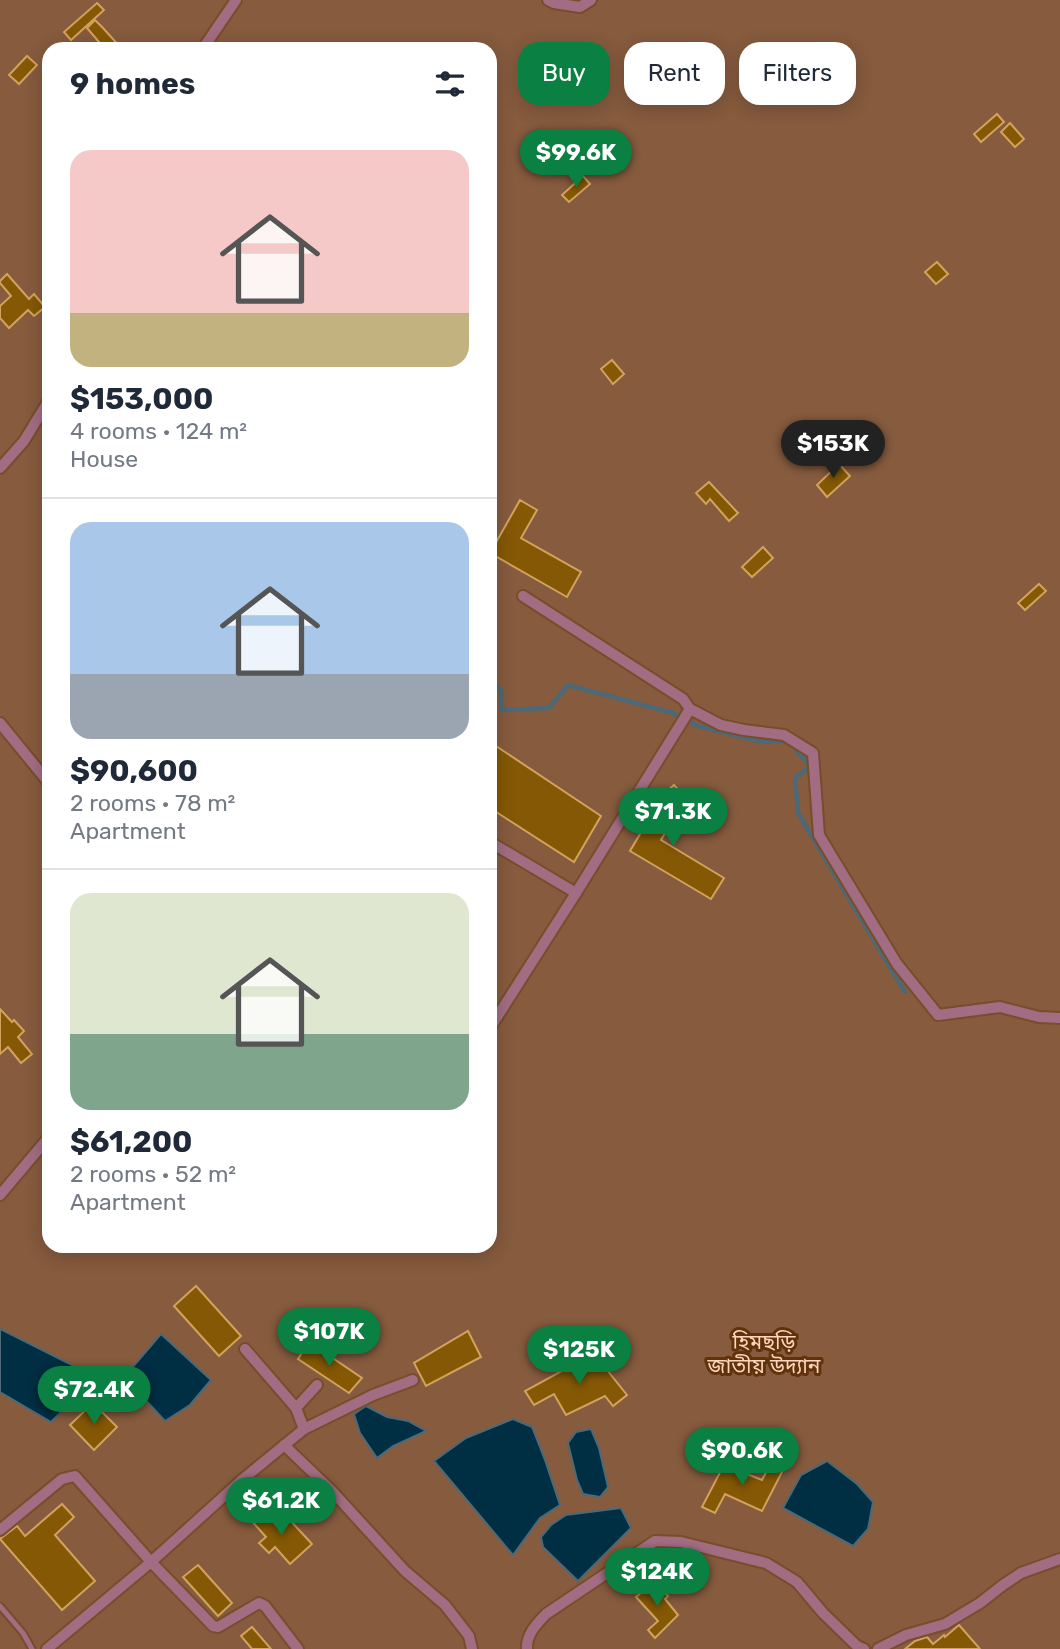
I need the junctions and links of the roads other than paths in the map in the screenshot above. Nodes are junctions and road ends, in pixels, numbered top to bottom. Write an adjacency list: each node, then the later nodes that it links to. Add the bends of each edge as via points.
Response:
1 (236, 0): 4 (street)
2 (548, 0): 3 (street, via 580,7)
3 (591, 0)
4 (207, 42)
5 (42, 411): 6 (street)
6 (0, 468)
7 (523, 596): 8 (street)
8 (691, 709): 12 (street); 14 (street, via 721,725 784,735 813,753 819,835 897,964 938,1015 1000,1007)
9 (0, 723): 10 (street)
10 (42, 774)
11 (497, 846): 12 (street)
12 (576, 893): 13 (street)
13 (497, 1017)
14 (1060, 1018)
15 (42, 1145): 16 (street)
16 (0, 1195)
17 (245, 1349): 20 (street)
18 (413, 1380): 21 (street)
19 (317, 1385): 20 (street)
20 (296, 1408): 21 (street)
21 (304, 1429): 22 (street)
22 (284, 1445): 25 (street); 30 (street, via 405,1571 445,1605 469,1636)
23 (0, 1530): 25 (street, via 62,1479 75,1476)
24 (1060, 1559): 33 (street, via 1021,1573 945,1624)
25 (151, 1562): 28 (street); 29 (street, via 213,1626 259,1603)
26 (0, 1606): 27 (lane)
27 (32, 1649)
28 (47, 1649)
29 (298, 1649)
30 (472, 1649)
31 (527, 1649): 32 (street, via 532,1630 546,1614 655,1541 681,1542 766,1563 797,1582 823,1613)
32 (864, 1649)
33 (878, 1649)

